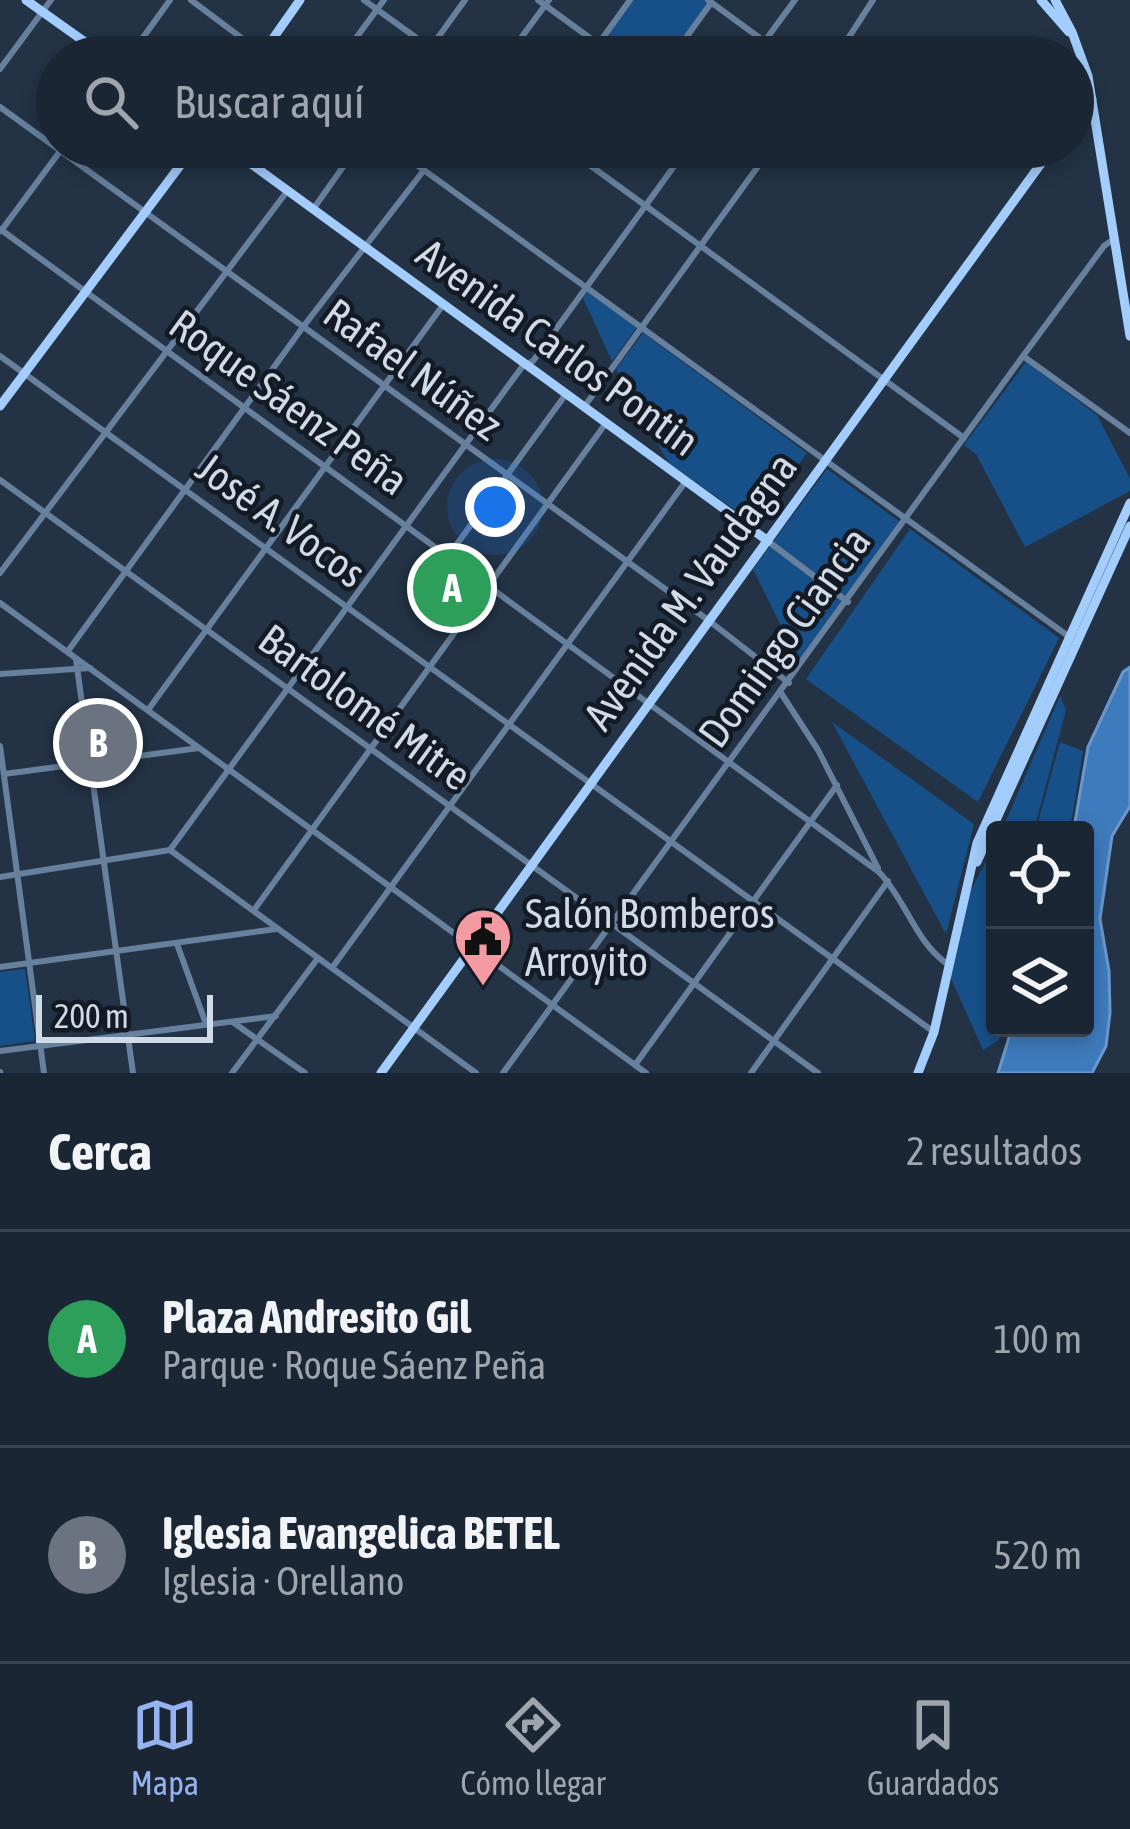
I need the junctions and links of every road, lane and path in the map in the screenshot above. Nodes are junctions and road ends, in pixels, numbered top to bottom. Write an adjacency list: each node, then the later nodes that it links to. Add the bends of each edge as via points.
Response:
1 (26, 0): 17 (main road)
2 (51, 0): 17 (street)
3 (170, 0): 19 (street)
4 (191, 0): 20 (street)
5 (300, 0): 21 (main road)
6 (364, 0): 16 (street)
7 (383, 0): 16 (street)
8 (466, 0): 24 (street)
9 (630, 0): 27 (street)
10 (795, 0): 30 (street)
11 (873, 0): 31 (street)
12 (1041, 0): 32 (main road)
13 (1054, 0): 33 (main road)
14 (711, 1): 28 (street); 29 (street)
15 (544, 2): 25 (street); 26 (street)
16 (377, 9): 22 (street); 23 (street)
17 (42, 11): 18 (main road); 34 (street)
18 (77, 36)
19 (144, 36)
20 (237, 36)
21 (276, 36)
22 (357, 36)
23 (414, 36)
24 (440, 36)
25 (521, 36)
26 (588, 36)
27 (604, 36)
28 (687, 36)
29 (758, 36)
30 (769, 36)
31 (850, 36)
32 (1070, 36)
33 (1072, 36)
34 (0, 68)
35 (0, 107): 37 (street, Rafael Núñez)
36 (1094, 111): 55 (main road)
37 (36, 131)
38 (48, 168): 54 (street)
39 (87, 168): 53 (street, Rafael Núñez)
40 (179, 168): 53 (main road)
41 (257, 168): 48 (main road, Avenida Carlos Pontin)
42 (342, 168): 52 (street)
43 (421, 168): 49 (street)
44 (593, 168): 51 (street)
45 (673, 168): 51 (street)
46 (756, 168): 56 (street)
47 (1038, 168): 70 (main road, Avenida M. Vaudagna)
48 (260, 170): 50 (main road, Avenida Carlos Pontin)
49 (424, 170): 57 (street); 59 (street)
50 (288, 190): 52 (main road, Avenida Carlos Pontin); 58 (street)
51 (646, 206): 56 (street); 59 (street)
52 (313, 209): 57 (main road, Avenida Carlos Pontin)
53 (146, 213): 58 (street, Rafael Núñez); 60 (main road)
54 (1, 231): 60 (street, Roque Sáenz Peña)
55 (1115, 238): 64 (main road); 67 (street, Domingo Ciancia)
56 (700, 246): 63 (street); 70 (street)
57 (364, 247): 61 (main road, Avenida Carlos Pontin); 62 (street)
58 (226, 271): 62 (street, Rafael Núñez); 65 (street)
59 (587, 287): 63 (street); 68 (street)
60 (87, 292): 65 (street, Roque Sáenz Peña); 69 (main road)
61 (443, 305): 68 (main road, Avenida Carlos Pontin); 71 (street)
62 (303, 327): 71 (street, Rafael Núñez); 74 (street)
63 (642, 327): 75 (street); 81 (street)
64 (1130, 336)
65 (167, 350): 74 (street, Roque Sáenz Peña); 77 (street)
66 (0, 356): 69 (street, José A. Vocos)
67 (1023, 356): 78 (street); 79 (street, Domingo Ciancia)
68 (526, 365): 72 (main road, Avenida Carlos Pontin); 80 (street)
69 (24, 374): 73 (main road); 77 (street, José A. Vocos)
70 (884, 380): 79 (street); 81 (main road, Avenida M. Vaudagna)
71 (384, 385): 80 (street, Rafael Núñez); 82 (street)
72 (566, 394): 75 (main road, Avenida Carlos Pontin); 83 (street)
73 (0, 406)
74 (244, 407): 82 (street, Roque Sáenz Peña); 86 (street)
75 (584, 407): 76 (main road, Avenida Carlos Pontin)
76 (606, 423): 85 (main road, Avenida Carlos Pontin); 87 (street)
77 (106, 432): 86 (street, José A. Vocos); 89 (street)
78 (1130, 433)
79 (964, 437): 90 (street, Domingo Ciancia)
80 (466, 444): 83 (street, Rafael Núñez); 91 (street)
81 (826, 461): 90 (street); 93 (main road, Avenida M. Vaudagna)
82 (326, 466): 91 (street, Roque Sáenz Peña); 94 (street)
83 (507, 474): 87 (street, Rafael Núñez); 95 (street)
84 (0, 480): 89 (street, Bartolomé Mitre)
85 (686, 481): 93 (main road, Avenida Carlos Pontin); 96 (street)
86 (184, 488): 94 (street, José A. Vocos); 97 (street)
87 (547, 503): 96 (street, Rafael Núñez); 99 (street)
88 (1130, 503): 105 (main road)
89 (46, 513): 97 (street, Bartolomé Mitre); 98 (street)
90 (906, 519): 100 (street, Domingo Ciancia); 105 (street)
91 (409, 526): 95 (street, Roque Sáenz Peña); 102 (street)
92 (1130, 526): 105 (main road)
93 (768, 541): 100 (street, Avenida Carlos Pontin); 103 (main road, Avenida M. Vaudagna)
94 (267, 547): 102 (street, José A. Vocos); 104 (street)
95 (449, 555): 99 (street, Roque Sáenz Peña)
96 (629, 562): 103 (street, Rafael Núñez); 106 (street)
97 (126, 571): 104 (street, Bartolomé Mitre); 107 (street)
98 (0, 573)
99 (489, 584): 106 (street, Roque Sáenz Peña); 108 (street)
100 (848, 602): 112 (street, Domingo Ciancia)
101 (0, 603): 107 (street)
102 (349, 605): 108 (street, José A. Vocos); 113 (street)
103 (708, 620): 112 (street, Rafael Núñez); 115 (main road, Avenida M. Vaudagna)
104 (207, 629): 113 (street, Bartolomé Mitre); 116 (street)
105 (1072, 640): 149 (main road, via 986,820)
106 (568, 644): 115 (street, Roque Sáenz Peña); 117 (street)
107 (71, 654): 109 (street); 110 (street)
108 (431, 664): 117 (street, José A. Vocos); 119 (street)
109 (77, 668): 110 (street); 111 (street); 121 (street)
110 (90, 668): 116 (street)
111 (0, 674)
112 (789, 683): 114 (street, Domingo Ciancia)
113 (289, 688): 119 (street, Bartolomé Mitre); 123 (street)
114 (781, 693): 122 (street, Domingo Ciancia); 126 (street)
115 (648, 705): 122 (street, Roque Sáenz Peña); 125 (main road, Avenida M. Vaudagna)
116 (148, 710): 120 (street)
117 (510, 724): 125 (street, José A. Vocos); 127 (street)
118 (0, 746): 124 (street)
119 (370, 747): 127 (street, Bartolomé Mitre); 129 (street)
120 (200, 748): 121 (street); 123 (street)
121 (89, 760): 124 (street); 132 (street)
122 (730, 762): 128 (street, Roque Sáenz Peña); 130 (street, Domingo Ciancia)
123 (230, 770): 129 (street); 131 (street)
124 (2, 774): 135 (street)
125 (590, 783): 130 (street, José A. Vocos); 133 (main road, Avenida M. Vaudagna)
126 (837, 785): 128 (street); 134 (street)
127 (449, 805): 133 (street, Bartolomé Mitre); 138 (street)
128 (813, 821): 134 (street, Roque Sáenz Peña); 139 (street)
129 (310, 828): 138 (street); 140 (street)
130 (671, 842): 139 (street, José A. Vocos); 141 (street, Domingo Ciancia)
131 (170, 850): 132 (street); 140 (street)
132 (102, 862): 135 (street); 145 (street)
133 (531, 865): 141 (street, Bartolomé Mitre); 144 (main road, Avenida M. Vaudagna)
134 (879, 872): 137 (street, Roque Sáenz Peña)
135 (18, 874): 136 (street); 148 (street)
136 (0, 877)
137 (888, 881): 147 (street); 149 (street, Roque Sáenz Peña, via 931,952)
138 (390, 886): 144 (street); 151 (street)
139 (754, 902): 147 (street, José A. Vocos); 152 (street)
140 (254, 910): 142 (street)
141 (611, 924): 152 (street, Bartolomé Mitre); 153 (street, Domingo Ciancia)
142 (279, 929): 143 (street); 146 (street)
143 (177, 944): 145 (street); 156 (street)
144 (472, 947): 153 (street); 157 (main road, Avenida M. Vaudagna)
145 (114, 952): 148 (street); 159 (street)
146 (318, 958): 151 (street); 154 (street)
147 (835, 960): 158 (street, José A. Vocos); 161 (street)
148 (29, 963): 150 (street); 162 (street)
149 (949, 965): 158 (main road)
150 (0, 967)
151 (332, 968): 157 (street)
152 (695, 982): 161 (street, Bartolomé Mitre); 164 (street)
153 (552, 1005): 164 (street); 171 (street, Domingo Ciancia)
154 (276, 1016): 155 (street); 160 (street)
155 (231, 1021): 156 (street); 160 (street)
156 (206, 1024): 159 (street)
157 (414, 1029): 169 (main road, Avenida M. Vaudagna); 170 (street)
158 (934, 1032): 175 (main road)
159 (127, 1034): 162 (street); 166 (street)
160 (258, 1040): 167 (street); 168 (street)
161 (775, 1041): 173 (street); 174 (street, Bartolomé Mitre)
162 (40, 1045): 163 (street); 165 (street)
163 (0, 1051)
164 (635, 1065): 172 (street)
165 (44, 1073)
166 (133, 1073)
167 (232, 1073)
168 (305, 1073)
169 (381, 1073)
170 (476, 1073)
171 (503, 1073)
172 (646, 1073)
173 (751, 1073)
174 (818, 1073)
175 (918, 1073)

